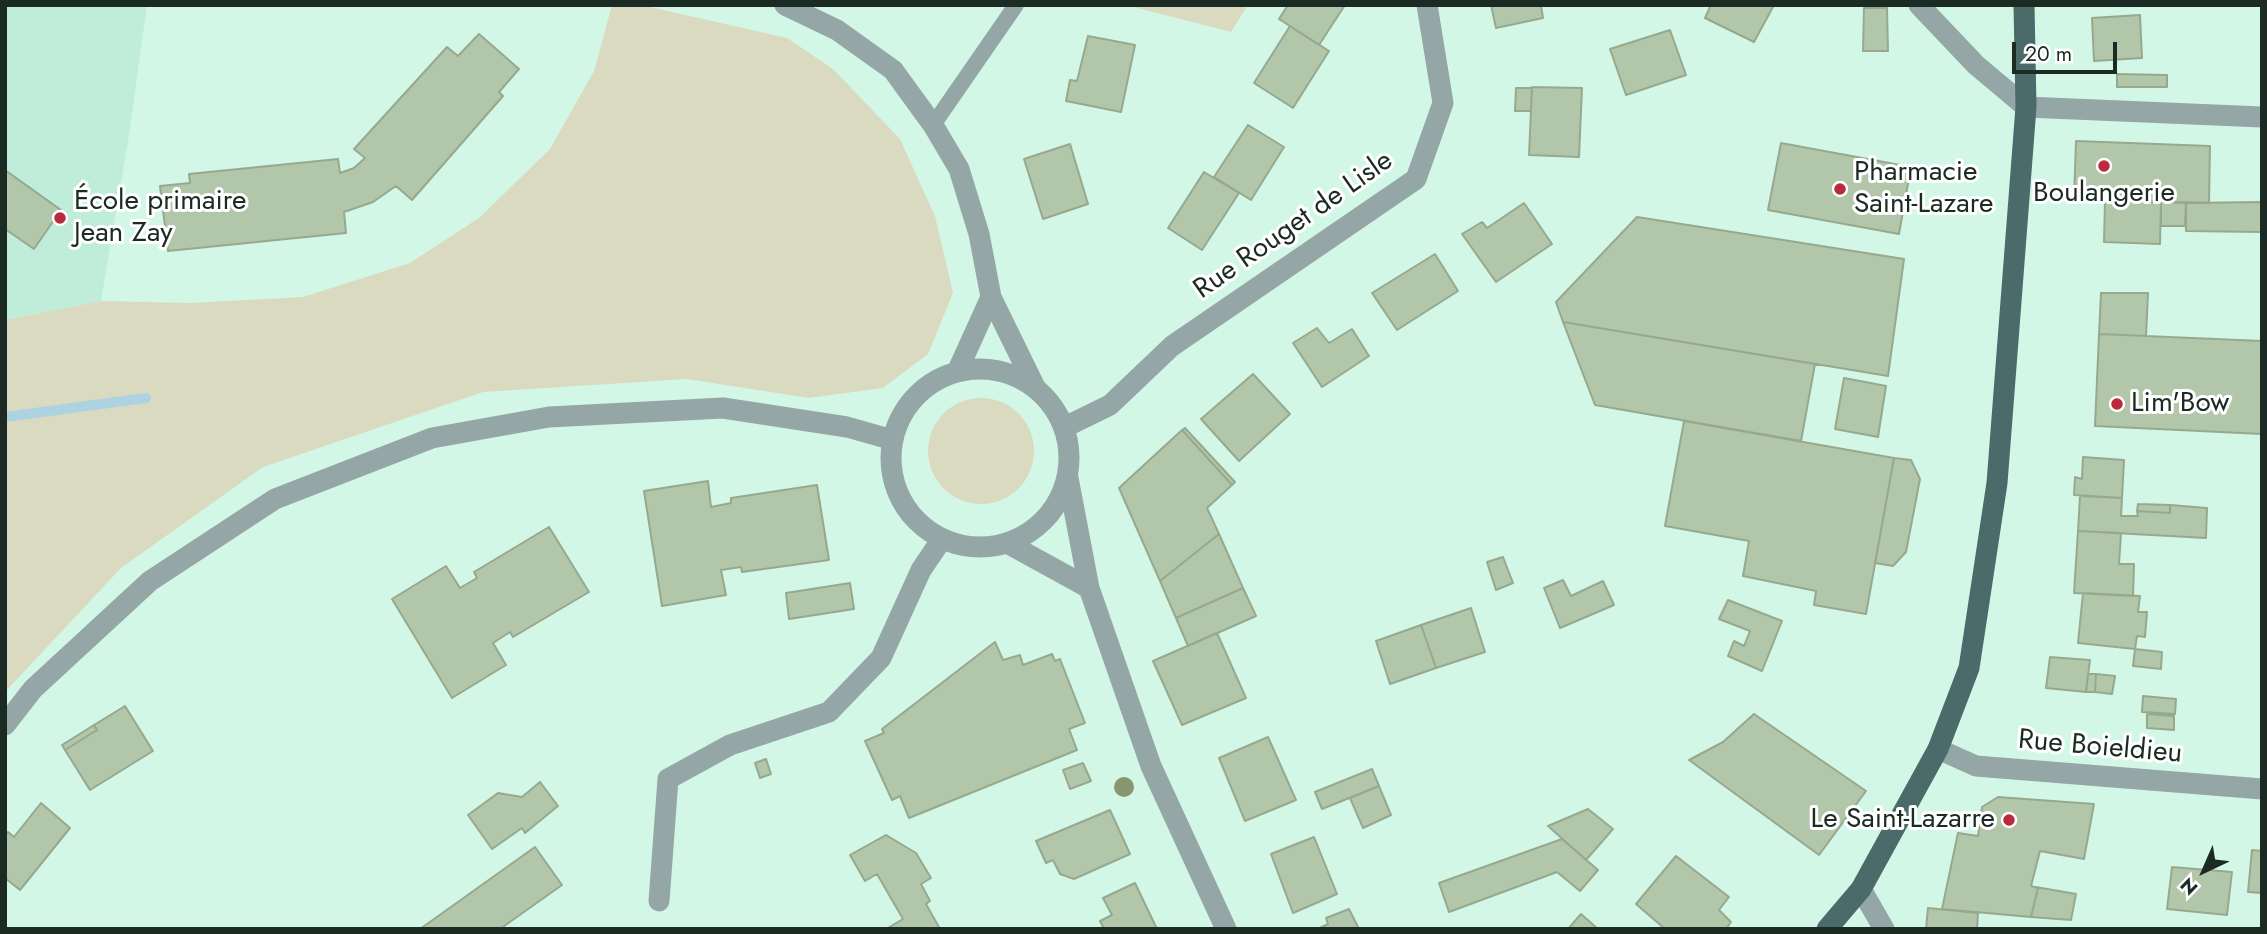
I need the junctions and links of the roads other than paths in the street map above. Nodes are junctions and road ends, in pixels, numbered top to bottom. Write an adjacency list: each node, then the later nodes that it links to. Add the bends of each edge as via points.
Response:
1 (785, 5): 8 (street, via 837,30 893,70)
2 (1016, 5): 8 (lane)
3 (1427, 5): 12 (street, Rue Rouget de Lisle, via 1443,103 1416,179 1172,346 1110,405)
4 (1919, 5): 6 (street, via 1976,65)
5 (2024, 5): 6 (main road)
6 (2026, 107): 7 (street); 19 (main road, via 1997,483 1969,668)
7 (2262, 117)
8 (933, 125): 9 (street, via 959,169 979,234)
9 (991, 297): 10 (street); 11 (street)
10 (957, 372): 11 (street, via 985,369 1013,375); 13 (street, via 915,396 901,416)
11 (1037, 389): 12 (street)
12 (1065, 428): 14 (street)
13 (893, 440): 15 (street, via 891,469 900,498 917,522); 18 (street, via 847,426 723,408 550,417 432,438 275,499 150,581 33,689)
14 (1068, 478): 16 (street, via 1056,506 1036,529); 17 (street)
15 (942, 539): 16 (street, via 986,548); 22 (street, via 921,570 881,658 829,712 730,745 668,779)
16 (1009, 544): 17 (street)
17 (1089, 588): 23 (street, via 1151,766)
18 (5, 725)
19 (1938, 749): 20 (street, Rue Boieldieu, via 1976,766); 21 (main road)
20 (2262, 789)
21 (1861, 889): 24 (main road); 25 (street)
22 (659, 901)
23 (1226, 929)
24 (1827, 929)
25 (1884, 929)

